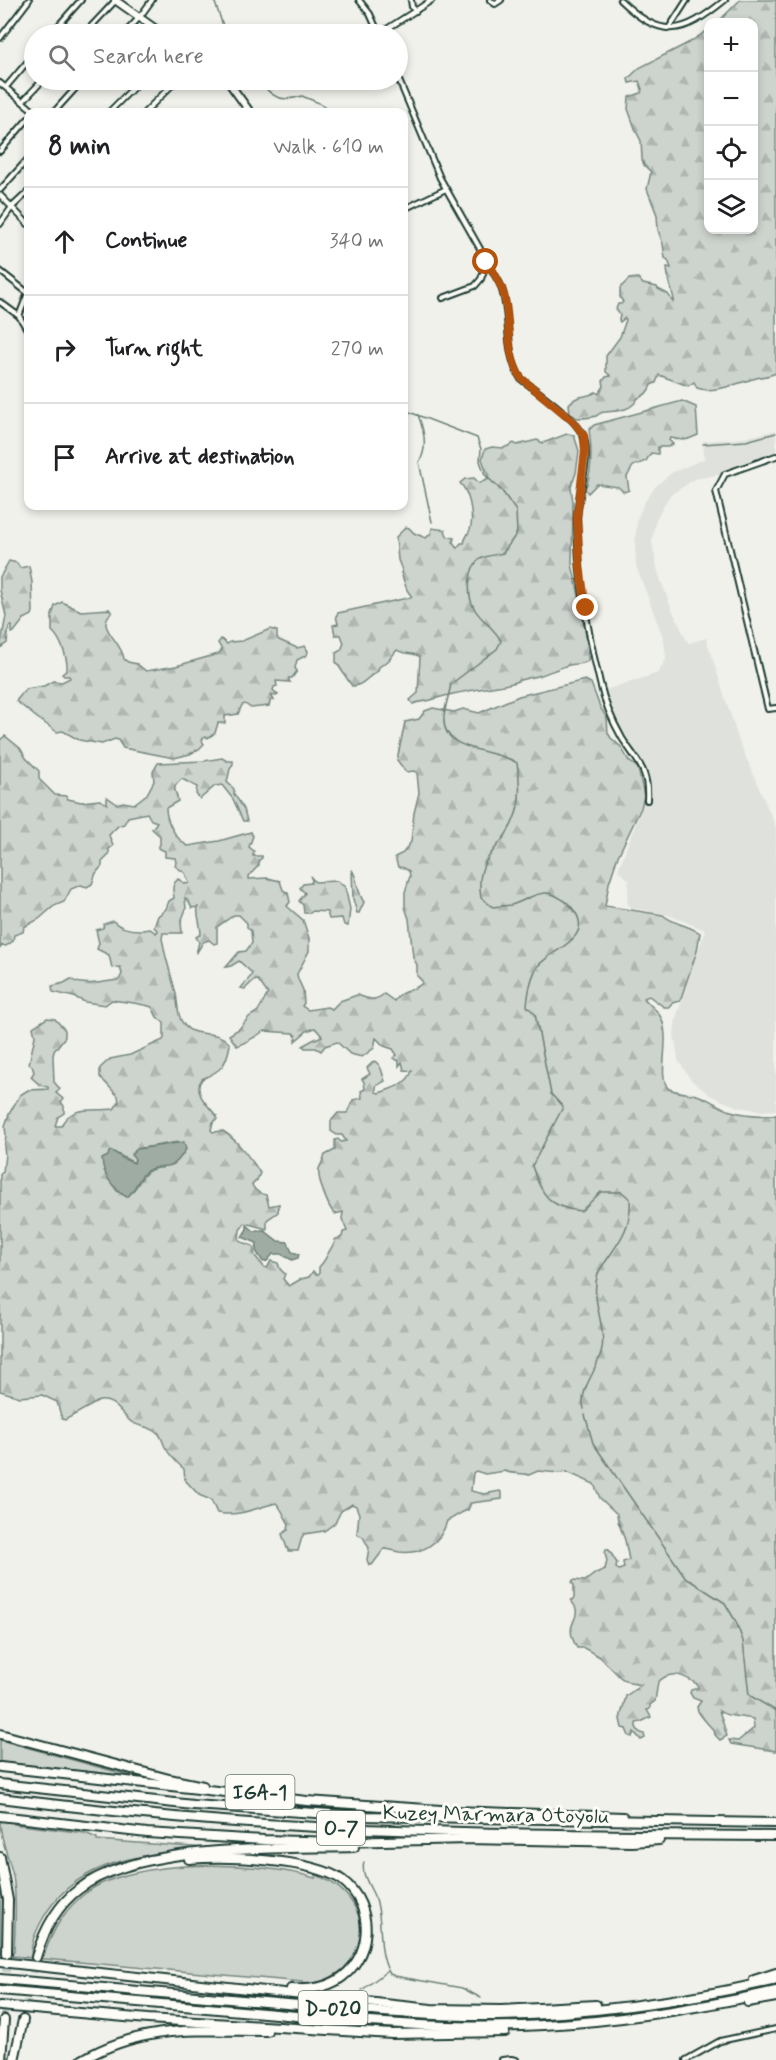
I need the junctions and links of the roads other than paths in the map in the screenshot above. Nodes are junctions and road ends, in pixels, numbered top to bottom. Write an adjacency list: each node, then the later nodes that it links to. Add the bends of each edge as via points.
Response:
1 (29, 0): 24 (street)
2 (81, 0): 17 (street)
3 (115, 0): 14 (street); 18 (street)
4 (129, 0): 14 (street)
5 (152, 0): 16 (street)
6 (359, 0): 21 (street)
7 (411, 0): 15 (street)
8 (432, 0): 15 (street)
9 (490, 0): 10 (street, via 495,4)
10 (501, 0)
11 (620, 0): 23 (street, via 655,27)
12 (687, 0): 23 (street)
13 (725, 0): 23 (street, via 686,27)
14 (124, 7): 16 (street)
15 (416, 11): 22 (street)
16 (140, 18): 19 (street); 20 (street)
17 (60, 24)
18 (93, 24)
19 (134, 24)
20 (149, 24)
21 (374, 24)
22 (395, 24)
23 (668, 29)
24 (0, 38)
25 (24, 66): 27 (street)
26 (0, 83): 27 (street)
27 (6, 87): 34 (street)
28 (33, 90): 34 (street)
29 (74, 90): 36 (street)
30 (131, 90): 37 (street)
31 (167, 90): 38 (street)
32 (236, 90): 39 (street)
33 (403, 90): 43 (street)
34 (23, 101): 35 (street)
35 (31, 108)
36 (58, 108)
37 (114, 108)
38 (149, 108)
39 (247, 108)
40 (24, 124): 41 (street)
41 (0, 151)
42 (24, 163): 44 (street)
43 (447, 189): 48 (street); 51 (street)
44 (0, 190)
45 (0, 195): 47 (street)
46 (24, 196): 47 (street)
47 (12, 207): 49 (street); 50 (street)
48 (408, 207)
49 (24, 220)
50 (0, 224)
51 (487, 261): 54 (street, via 475,286); 61 (street, via 504,295 511,353 518,374 574,422 584,436 577,517 586,608 600,685 621,736 643,768 648,782)
52 (0, 271): 53 (street)
53 (24, 290)
54 (443, 298)
55 (0, 302): 57 (street)
56 (24, 303): 57 (street)
57 (19, 316): 58 (street)
58 (24, 324)
59 (776, 456): 60 (street, via 724,474 716,490 768,709)
60 (776, 708)
61 (647, 800)
62 (0, 1734): 66 (highway, IGA-1, via 185,1783)
63 (0, 1767): 66 (highway)
64 (0, 1784): 68 (highway, Kuzey Marmara Otoyolu / O-7, via 317,1814)
65 (0, 1798): 70 (highway, Kuzey Marmara Otoyolu / O-7, via 314,1827)
66 (366, 1805): 68 (highway)
67 (0, 1816): 72 (highway, via 226,1838 340,1842)
68 (673, 1822): 69 (highway, Kuzey Marmara Otoyolu / O-7)
69 (776, 1823)
70 (684, 1836): 71 (highway, Kuzey Marmara Otoyolu / O-7); 72 (highway, via 632,1842)
71 (776, 1836)
72 (469, 1839): 74 (highway, via 215,1852 140,1862)
73 (0, 1857): 75 (highway, via 8,1900)
74 (105, 1874): 76 (highway, via 79,1888 58,1908); 81 (highway, via 166,1862 240,1859 318,1870 349,1887 360,1902 366,1924 362,1950 349,1971 316,1988)
75 (7, 1953)
76 (36, 1957)
77 (0, 1962): 81 (highway)
78 (776, 1973): 84 (highway)
79 (0, 1979): 86 (highway, D-020, via 427,2015 539,2014)
80 (776, 1980): 84 (highway, D-020)
81 (244, 1988): 86 (highway, via 447,2010)
82 (0, 1990): 91 (highway, D-020, via 387,2024)
83 (776, 1991): 88 (highway, D-020)
84 (699, 1996): 86 (highway, D-020)
85 (776, 1998): 88 (highway)
86 (667, 2001)
87 (0, 2006): 93 (highway)
88 (643, 2016): 91 (highway, D-020)
89 (4, 2020): 94 (highway)
90 (23, 2020): 95 (highway)
91 (560, 2024): 93 (highway, via 485,2032)
92 (776, 2029): 99 (street, via 720,2041)
93 (342, 2031): 96 (highway, via 162,2032 120,2042)
94 (1, 2060)
95 (14, 2060)
96 (82, 2060)
97 (501, 2060): 98 (street)
98 (516, 2060)
99 (686, 2060)

